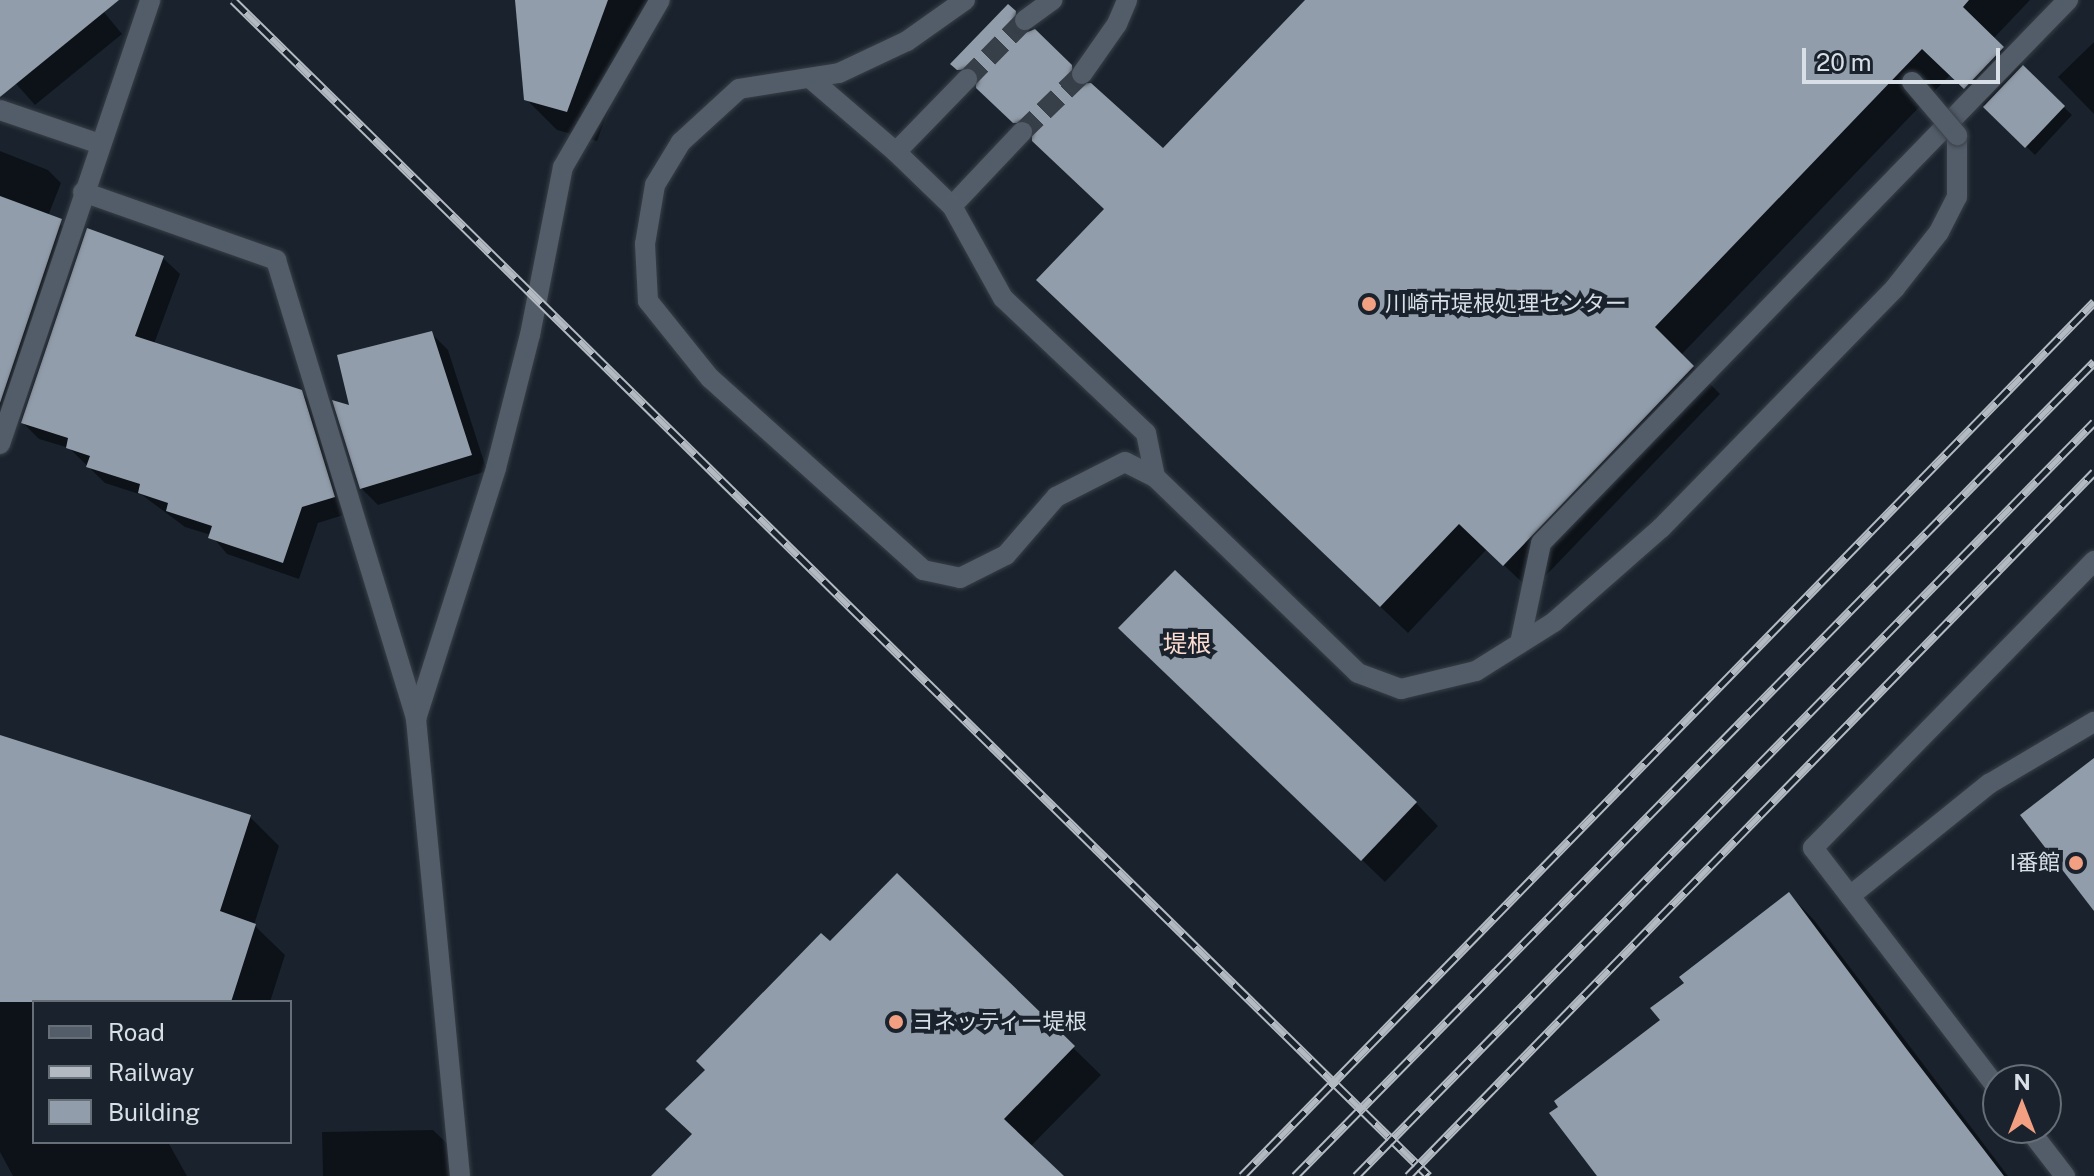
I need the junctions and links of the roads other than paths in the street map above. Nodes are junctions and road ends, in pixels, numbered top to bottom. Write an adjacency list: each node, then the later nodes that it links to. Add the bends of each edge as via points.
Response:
1 (150, 0): 14 (street)
2 (660, 0): 22 (street, via 563,167 530,335 496,468)
3 (965, 0): 9 (street, via 907,41 839,73)
4 (1053, 0): 7 (street)
5 (1127, 0): 8 (street)
6 (2068, 0): 21 (street, via 1541,543)
7 (1025, 20)
8 (1082, 74)
9 (811, 79): 15 (street); 19 (street, via 739,89 681,142 655,185 645,244 648,301 710,378 923,570 960,578 1006,555 1056,497 1125,462)
10 (967, 79): 15 (street)
11 (1912, 82): 21 (street, bridge, via 1957,135 1957,197 1939,232 1895,288 1661,528 1554,622)
12 (0, 110): 14 (street)
13 (1022, 132): 17 (street)
14 (100, 144): 16 (street)
15 (896, 152): 17 (street)
16 (83, 192): 18 (street); 22 (street, via 276,260)
17 (952, 206): 19 (street, via 1003,298 1146,433)
18 (0, 444)
19 (1155, 477): 21 (street, via 1358,673 1401,689 1476,671)
20 (2094, 561): 24 (street, via 1813,848)
21 (1520, 643)
22 (416, 719): 27 (street)
23 (2094, 722): 24 (street, via 1989,784)
24 (1850, 896): 25 (street)
25 (1982, 1068)
26 (2040, 1144): 28 (street)
27 (460, 1176)
28 (2065, 1176)

